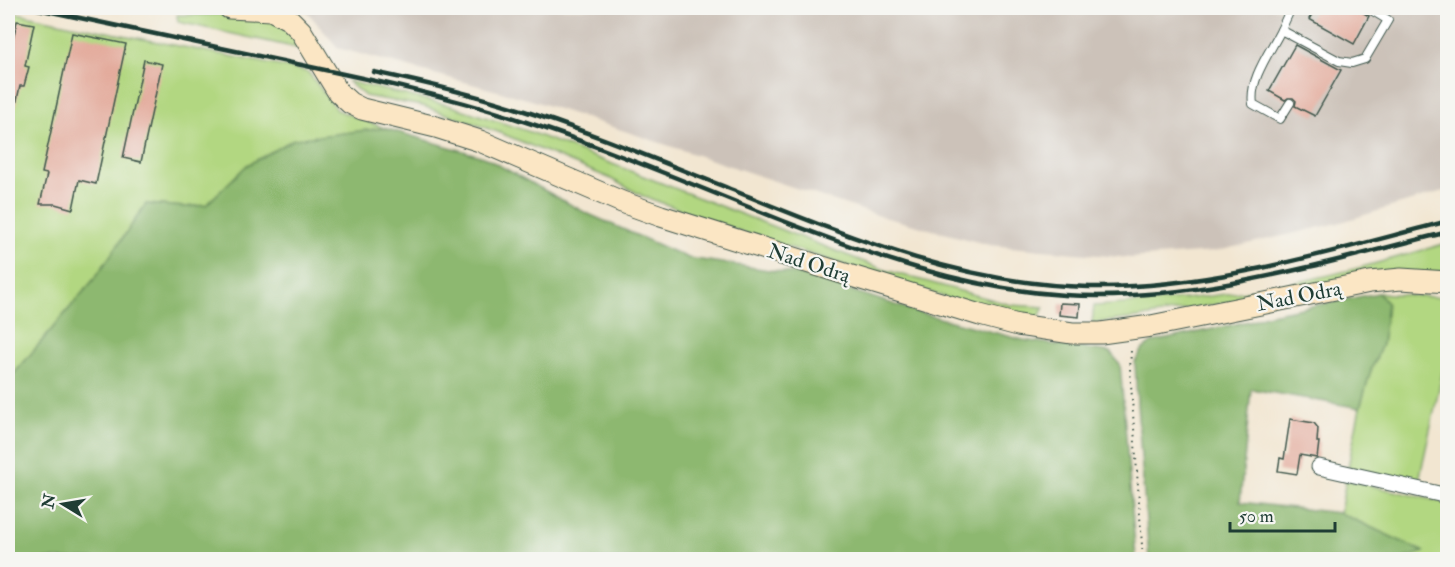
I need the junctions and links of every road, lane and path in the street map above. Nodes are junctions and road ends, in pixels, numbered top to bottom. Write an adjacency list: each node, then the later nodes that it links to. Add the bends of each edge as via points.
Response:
1 (229, 8): 4 (street, Nad Odrą)
2 (1291, 8): 5 (lane)
3 (1368, 8): 5 (lane, via 1388,20 1365,59 1352,63 1339,61)
4 (278, 10): 7 (street, Nad Odrą, via 296,24 338,92 356,107 474,139 661,216 1018,325 1101,333 1370,282 1401,279)
5 (1281, 30): 6 (lane, via 1251,93 1253,104 1280,119)
6 (1290, 103)
7 (1446, 290): 8 (path)
8 (1442, 324)
9 (1131, 351): 13 (path)
10 (1319, 466): 11 (street)
11 (1448, 496)
12 (1426, 552): 14 (path)
13 (1143, 560)
14 (1426, 560)

